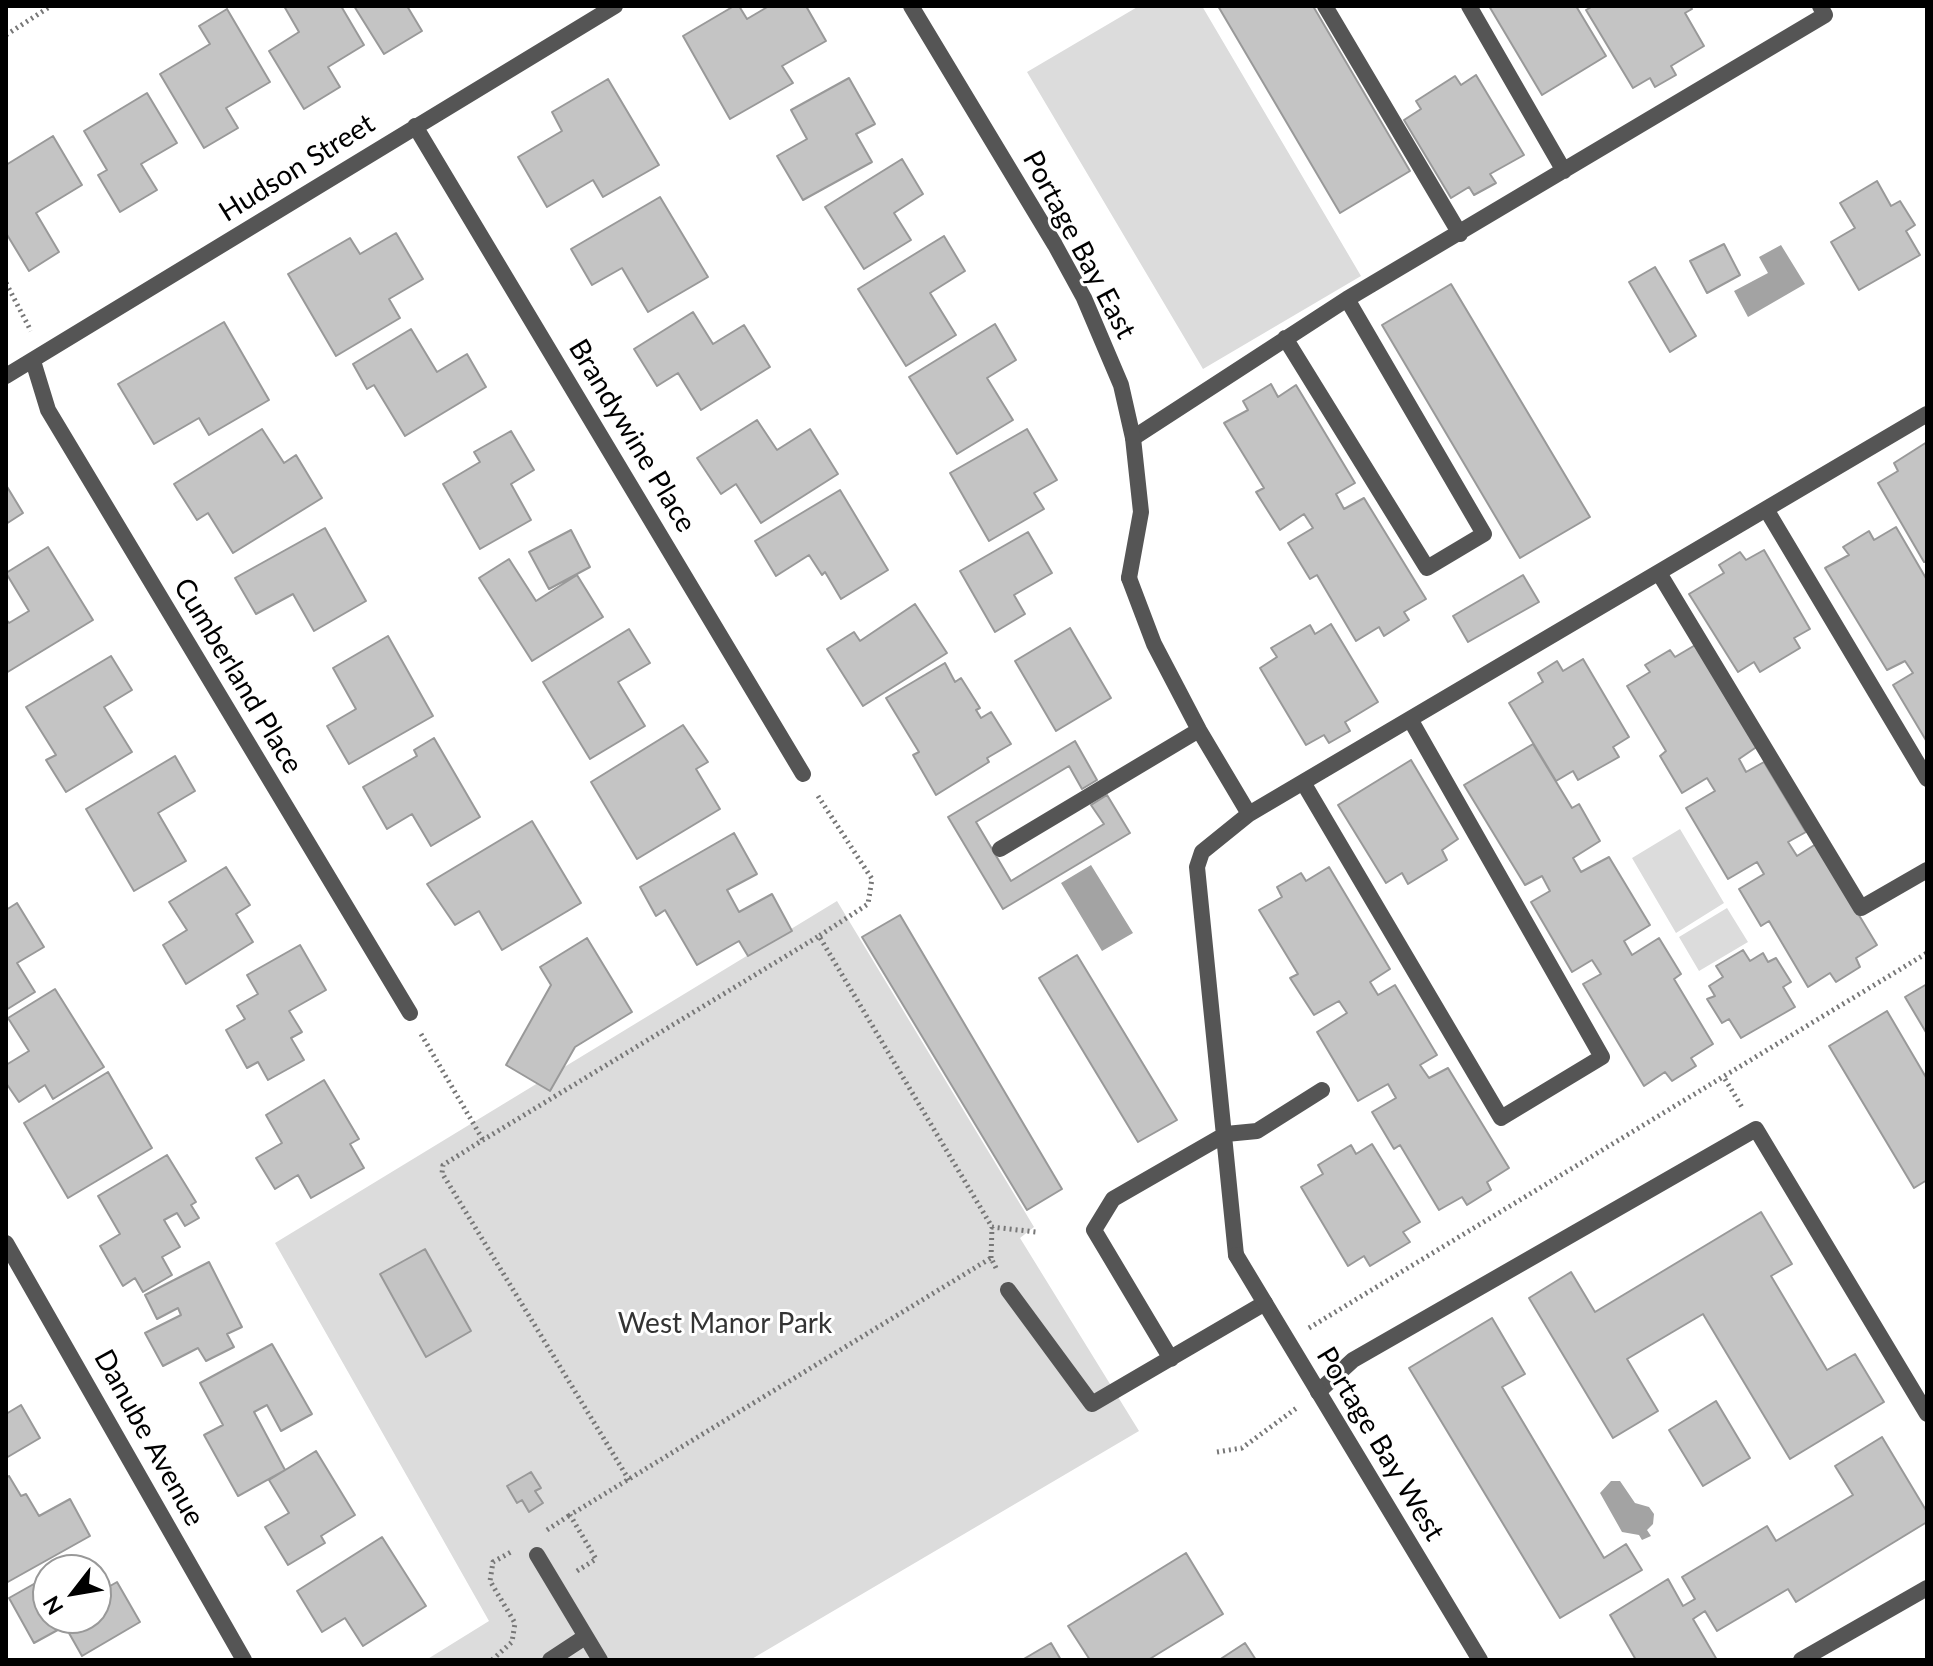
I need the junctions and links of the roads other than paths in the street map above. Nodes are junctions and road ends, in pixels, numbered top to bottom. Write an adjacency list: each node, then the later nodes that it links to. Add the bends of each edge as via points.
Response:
1 (615, 6): 6 (street, Hudson Street)
2 (911, 6): 14 (street, Portage Bay East, via 1084,298 1121,385)
3 (1325, 6): 8 (street)
4 (1469, 6): 7 (street)
5 (1820, 6): 7 (street, via 1825,15)
6 (415, 126): 11 (street, Hudson Street); 19 (street, Brandywine Place)
7 (1564, 171): 8 (street)
8 (1460, 234): 9 (street)
9 (1347, 299): 10 (street); 10 (street, via 1484,534 1427,568)
10 (1285, 338): 14 (street)
11 (33, 361): 12 (street, Hudson Street); 25 (street, Cumberland Place, via 48,410)
12 (6, 376)
13 (1927, 414): 15 (street)
14 (1133, 438): 18 (street, Portage Bay East, via 1141,512 1129,578 1154,644)
15 (1766, 509): 16 (street); 20 (street)
16 (1659, 573): 17 (street); 24 (street, via 1861,908)
17 (1410, 719): 21 (street); 21 (street, via 1602,1057 1501,1118)
18 (1199, 730): 22 (street); 23 (street)
19 (803, 774)
20 (1927, 779)
21 (1304, 784): 22 (street)
22 (1249, 814): 27 (street, via 1202,852 1197,867)
23 (1000, 849)
24 (1927, 870)
25 (410, 1013)
26 (1322, 1090): 27 (street, via 1257,1131)
27 (1226, 1134): 30 (street, Portage Bay West, via 1236,1255); 31 (street, via 1113,1199 1094,1230)
28 (6, 1243): 37 (street, Danube Avenue)
29 (1008, 1290): 31 (street, via 1092,1404)
30 (1265, 1303): 31 (street); 32 (street, Portage Bay West)
31 (1171, 1359)
32 (1318, 1392): 33 (street, via 1353,1360 1756,1129); 40 (street, Portage Bay West)
33 (1927, 1414)
34 (537, 1555): 36 (street)
35 (1927, 1588): 41 (street)
36 (585, 1637): 38 (street); 39 (street)
37 (244, 1660)
38 (550, 1660)
39 (600, 1660)
40 (1480, 1660)
41 (1801, 1660)

